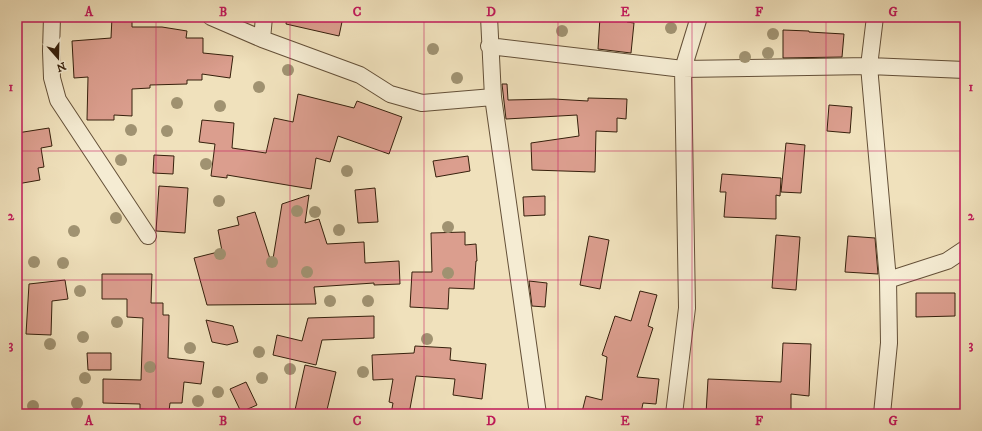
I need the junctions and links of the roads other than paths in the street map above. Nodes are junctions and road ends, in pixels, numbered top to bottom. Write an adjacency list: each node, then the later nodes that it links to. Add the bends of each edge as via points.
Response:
1 (52, 17): 13 (street, via 52,78 58,100)
2 (211, 17): 7 (street)
3 (264, 17): 7 (street)
4 (489, 17): 8 (street)
5 (699, 17): 10 (street)
6 (875, 17): 9 (street)
7 (262, 39): 12 (street, via 360,74 390,94 422,103)
8 (489, 46): 10 (street); 12 (street)
9 (868, 66): 10 (street); 11 (street); 15 (street)
10 (683, 69): 17 (street, via 686,308)
11 (965, 70)
12 (493, 97): 16 (street)
13 (148, 236)
14 (965, 249): 15 (street, via 947,261)
15 (888, 280): 18 (street, via 889,343)
16 (538, 414)
17 (674, 414)
18 (882, 414)

